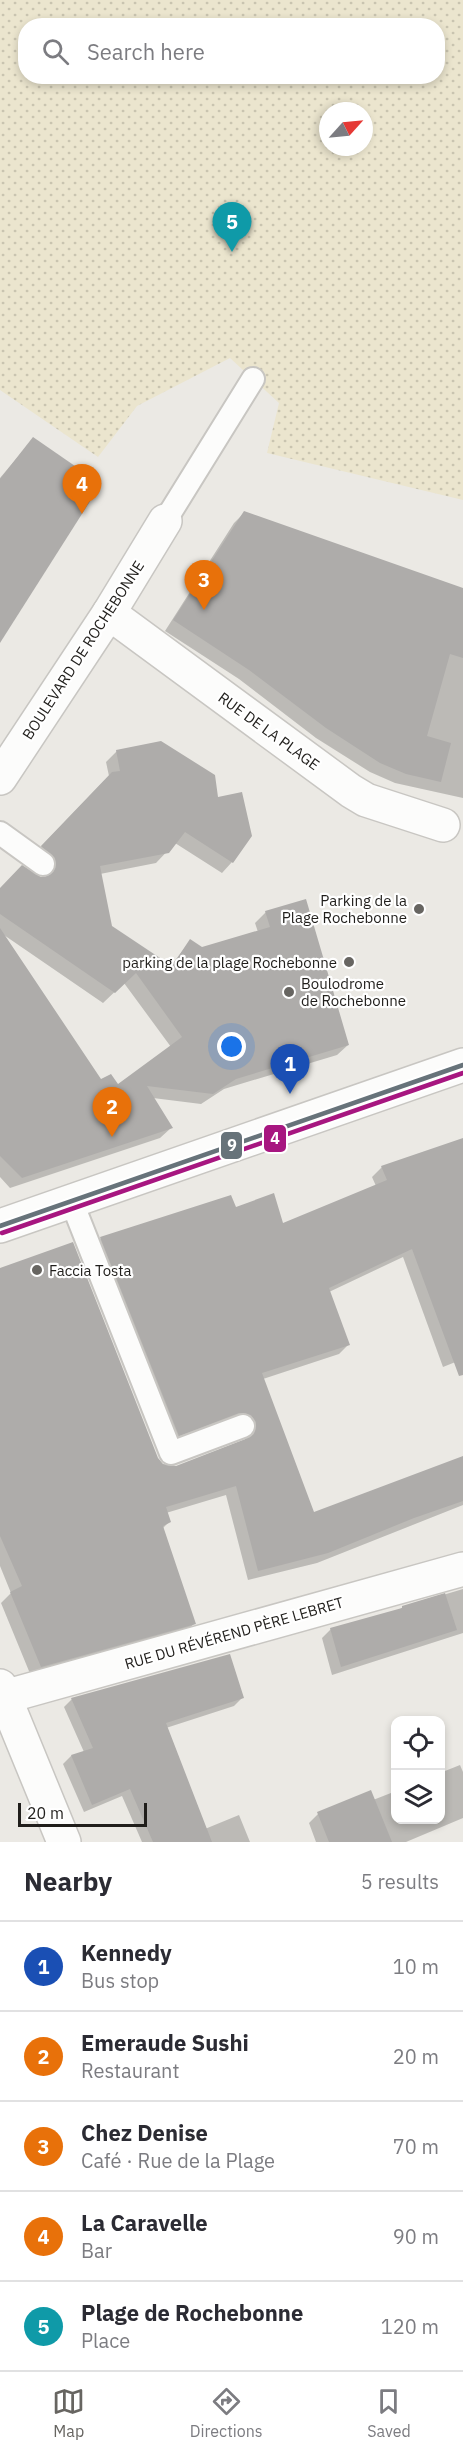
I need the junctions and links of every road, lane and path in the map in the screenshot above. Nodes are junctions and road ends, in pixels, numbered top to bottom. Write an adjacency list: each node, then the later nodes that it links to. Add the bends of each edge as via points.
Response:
1 (253, 379): 2 (lane)
2 (165, 521): 3 (street, BOULEVARD DE ROCHEBONNE)
3 (109, 613): 4 (street, BOULEVARD DE ROCHEBONNE); 5 (street, RUE DE LA PLAGE, via 351,791 366,800)
4 (0, 778)
5 (443, 825)
6 (0, 833): 7 (lane)
7 (43, 864)
8 (463, 1065): 9 (street)
9 (71, 1200): 10 (street); 11 (lane, via 171,1453)
10 (0, 1226)
11 (243, 1426)
12 (463, 1569): 13 (street, RUE DU RÉVÉREND PÈRE LEBRET)
13 (2, 1692): 14 (street)
14 (64, 1842)

